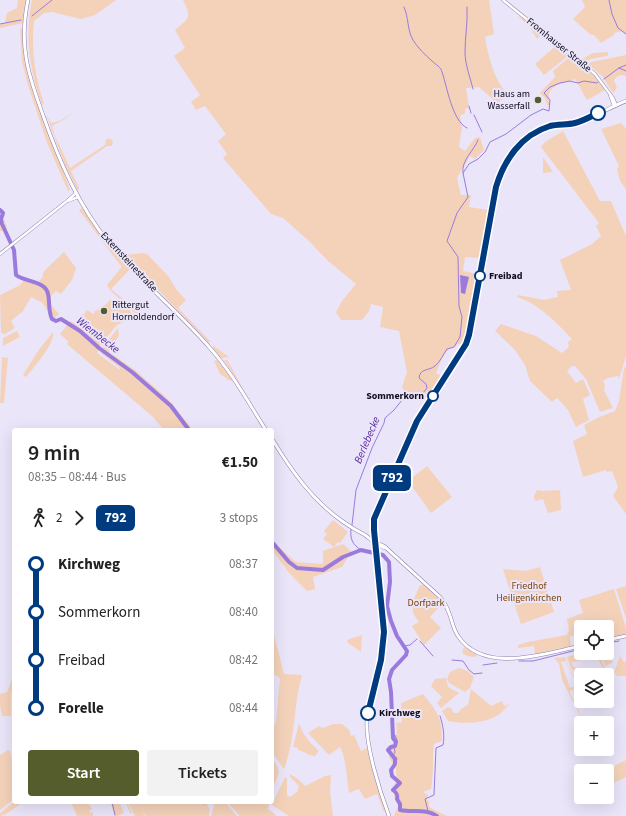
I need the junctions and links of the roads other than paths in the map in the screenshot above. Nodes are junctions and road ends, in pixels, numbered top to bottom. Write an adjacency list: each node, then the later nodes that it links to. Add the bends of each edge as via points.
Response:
1 (28, 0): 5 (main road, Externsteinestraße, via 24,30 29,71 55,149)
2 (503, 0): 4 (street, Fromhauser Straße, via 595,74)
3 (626, 101): 4 (main road)
4 (615, 106): 11 (main road, via 575,123 548,127 528,138 506,163 495,192 466,344 417,421 376,512)
5 (76, 193): 6 (main road, Externsteinestraße); 7 (street)
6 (78, 197): 7 (street); 9 (main road, Externsteinestraße, via 125,261 186,321 219,358 245,394)
7 (67, 201): 8 (street)
8 (0, 254)
9 (265, 428)
10 (274, 442): 12 (main road, via 308,490 331,512)
11 (374, 530): 12 (main road, via 370,534); 13 (main road)
12 (363, 534): 13 (main road)
13 (375, 542): 16 (main road, via 386,548 440,597 458,637 476,651 494,657 517,658); 17 (main road, via 384,639 367,728 374,766)
14 (626, 636): 15 (main road)
15 (614, 639)
16 (574, 647)
17 (390, 816)

